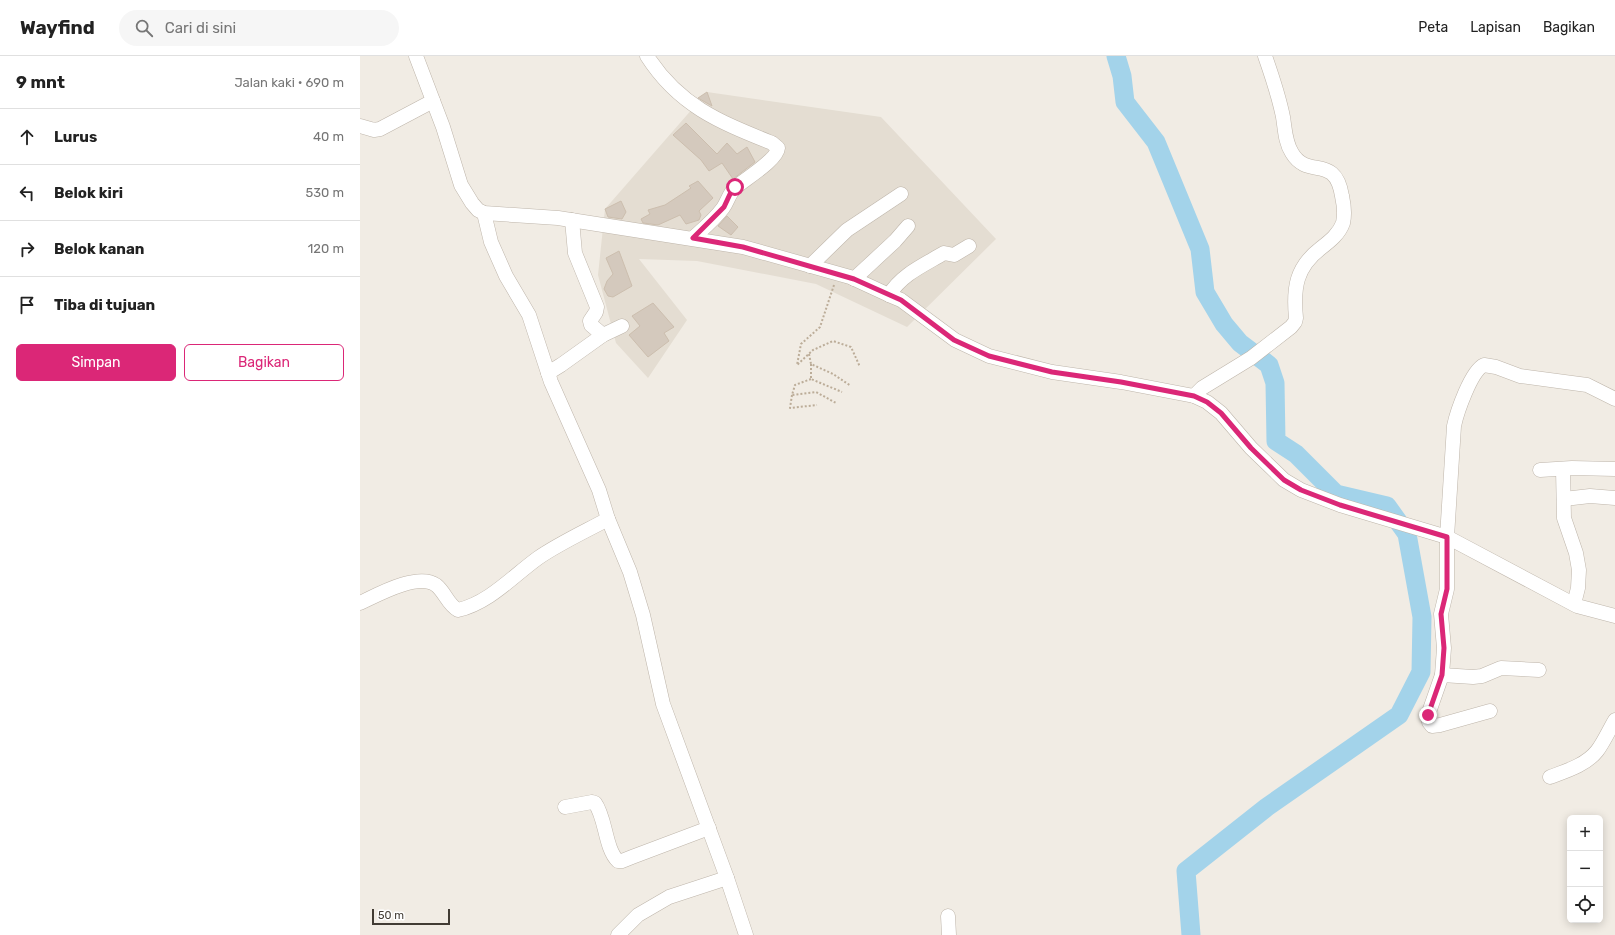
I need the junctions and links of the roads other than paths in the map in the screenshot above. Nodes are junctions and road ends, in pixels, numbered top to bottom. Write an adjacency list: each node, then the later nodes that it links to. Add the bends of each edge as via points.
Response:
1 (416, 56): 4 (street)
2 (647, 56): 10 (street, via 669,85 689,103 710,116 778,148 754,174 735,187 724,207)
3 (1265, 56): 18 (street, via 1292,154 1307,166 1329,171 1336,176 1340,183 1344,208 1342,224 1335,237 1307,261 1297,279 1295,322 1292,327)
4 (433, 101): 5 (street, via 380,129); 7 (street, via 461,185 472,203)
5 (360, 126)
6 (901, 194): 12 (street, via 847,230)
7 (484, 213): 8 (street); 17 (street, via 490,242 529,315)
8 (572, 220): 10 (street); 16 (street, via 575,253 597,307 590,325)
9 (908, 226): 13 (street)
10 (693, 238): 12 (street, via 743,247)
11 (969, 246): 14 (street, via 954,255 944,253 903,277)
12 (810, 266): 13 (street)
13 (854, 279): 14 (street)
14 (889, 295): 18 (street, via 901,300 954,340 989,356 1052,372)
15 (622, 326): 16 (street)
16 (603, 335): 17 (street)
17 (548, 373): 25 (street, via 599,490)
18 (1194, 396): 26 (street, via 1221,413 1251,448 1284,480 1301,490 1340,505)
19 (1615, 399): 26 (street, via 1587,385 1520,376 1496,367 1480,367 1475,372 1456,416)
20 (1563, 469): 21 (street); 22 (street); 24 (street)
21 (1540, 470)
22 (1615, 470)
23 (1615, 498): 24 (street, via 1590,496)
24 (1564, 499): 28 (street, via 1564,518 1579,570)
25 (608, 519): 27 (street, via 539,557 497,590 466,608 454,608 435,584 428,582 407,582); 36 (street, via 628,566 663,704)
26 (1447, 537): 28 (street); 31 (street, via 1447,589 1441,614 1444,648)
27 (360, 603)
28 (1574, 604): 29 (street)
29 (1615, 616)
30 (1539, 670): 31 (street, via 1501,668 1473,678)
31 (1442, 675): 32 (street, via 1428,715 1432,726 1440,726)
32 (1490, 711)
33 (1615, 720): 34 (street, via 1592,756)
34 (1550, 777)
35 (565, 807): 36 (street, via 592,802 595,804 618,861)
36 (709, 828): 37 (street)
37 (727, 878): 39 (street, via 669,897 638,915); 40 (street)
38 (948, 916): 41 (street)
39 (618, 935)
40 (746, 935)
41 (949, 935)

